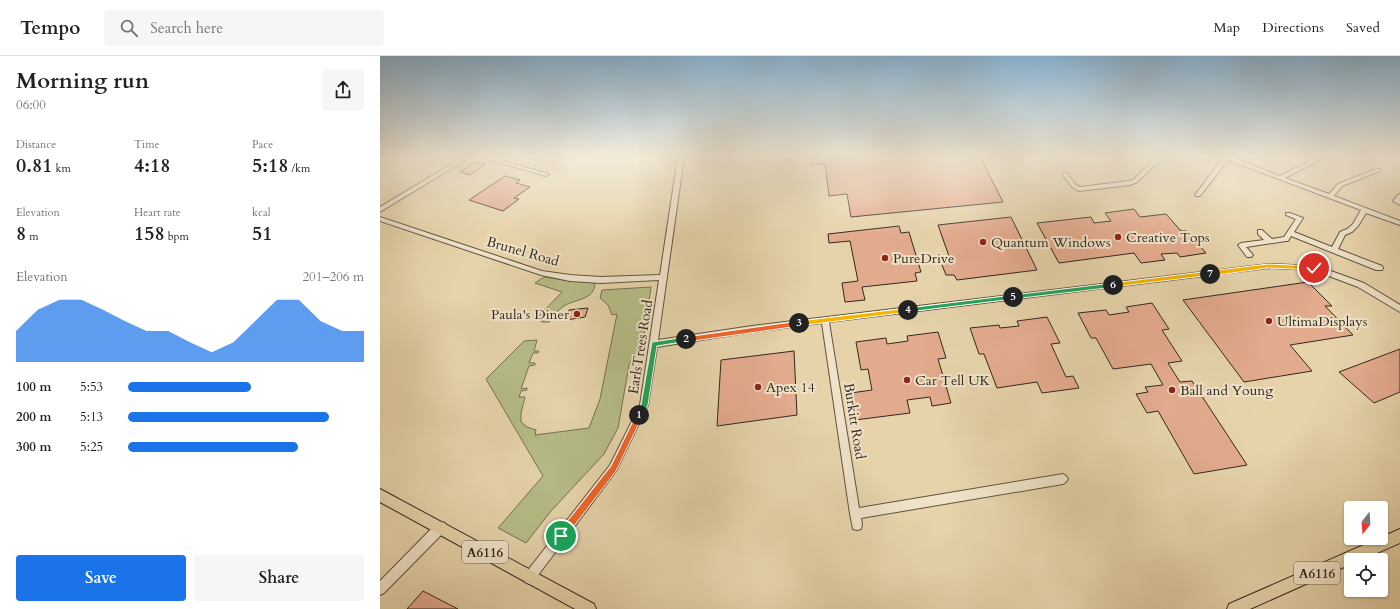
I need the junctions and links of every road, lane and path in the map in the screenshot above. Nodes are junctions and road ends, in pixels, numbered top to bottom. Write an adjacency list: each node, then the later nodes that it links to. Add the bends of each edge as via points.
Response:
1 (425, 183): 12 (street)
2 (677, 183): 23 (street, EarlsTrees Road)
3 (1072, 183): 4 (street, via 1078,189)
4 (1124, 183)
5 (1207, 183): 8 (street)
6 (1293, 183): 10 (street)
7 (1346, 183): 10 (street, via 1340,185)
8 (1198, 195)
9 (1400, 196): 11 (street, via 1396,201)
10 (1330, 197): 13 (street)
11 (1400, 203)
12 (380, 210)
13 (1364, 210): 16 (street); 20 (street, via 1351,231 1342,234)
14 (1288, 214): 18 (street, via 1300,218)
15 (380, 219): 23 (street, Brunel Road, via 541,273 601,280)
16 (1400, 223)
17 (1260, 232): 19 (street)
18 (1290, 233): 19 (street, via 1286,239); 20 (street)
19 (1271, 242): 21 (street, via 1241,245)
20 (1334, 250): 22 (street)
21 (1249, 255)
22 (1380, 267)
23 (664, 277): 26 (street, EarlsTrees Road)
24 (1400, 309): 25 (street, via 1361,285 1314,268 1268,266)
25 (825, 320): 26 (street); 29 (street, Burkitt Road)
26 (654, 344): 33 (street, EarlsTrees Road, via 644,405 614,468)
27 (1063, 479): 29 (street)
28 (380, 495): 31 (main road, A6116)
29 (855, 514): 30 (street, Burkitt Road)
30 (858, 525)
31 (441, 527): 33 (main road, A6116); 34 (street)
32 (1400, 536): 36 (main road, A6116)
33 (529, 578): 35 (main road, A6116)
34 (380, 589)
35 (589, 609)
36 (1234, 609)

